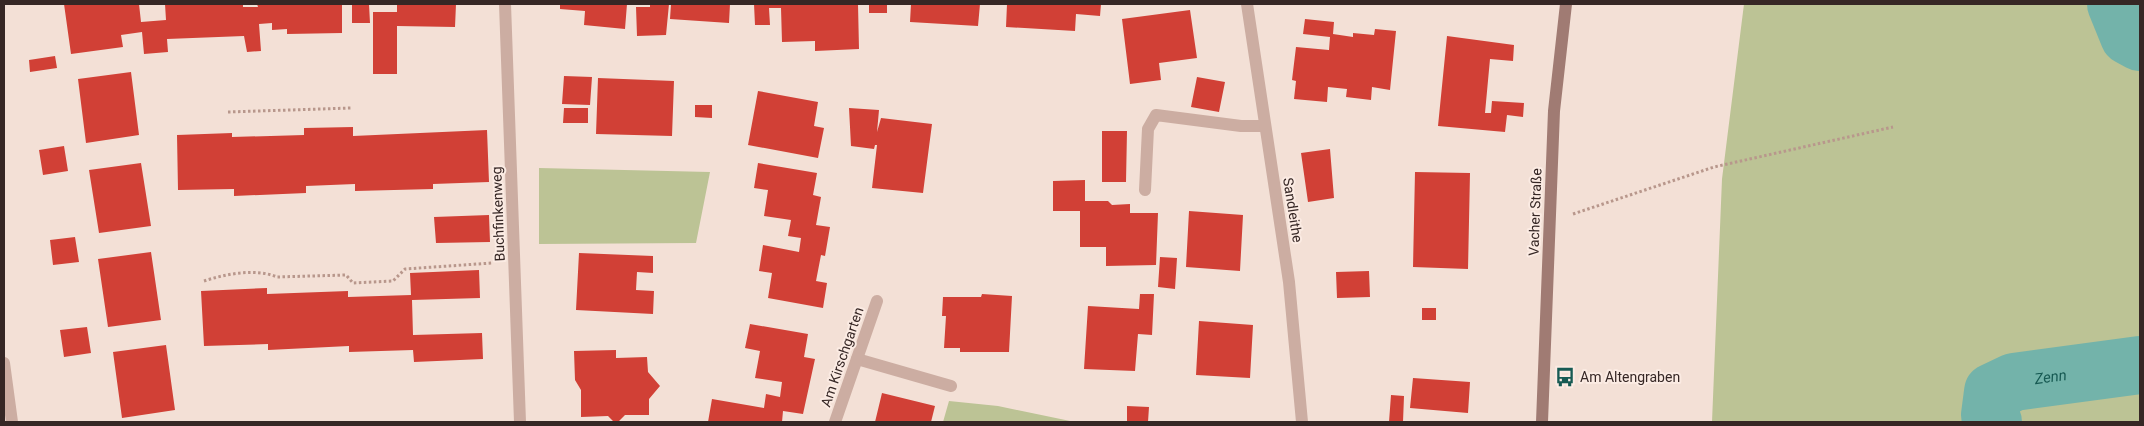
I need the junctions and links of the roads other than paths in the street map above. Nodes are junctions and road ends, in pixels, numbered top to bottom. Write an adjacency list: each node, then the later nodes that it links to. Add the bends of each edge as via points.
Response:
1 (505, 4): 11 (street, Buchfinkenweg)
2 (1248, 4): 4 (street, Sandleithe)
3 (1566, 4): 14 (street, Vacher Straße, via 1554,111)
4 (1265, 126): 5 (street, via 1156,115 1148,129); 13 (street, Sandleithe, via 1289,282)
5 (1144, 190)
6 (877, 301): 7 (street, Am Kirschgarten)
7 (857, 359): 9 (street); 12 (street, Am Kirschgarten)
8 (4, 363): 10 (street)
9 (951, 386)
10 (12, 422)
11 (520, 422)
12 (836, 422)
13 (1302, 422)
14 (1542, 422)

